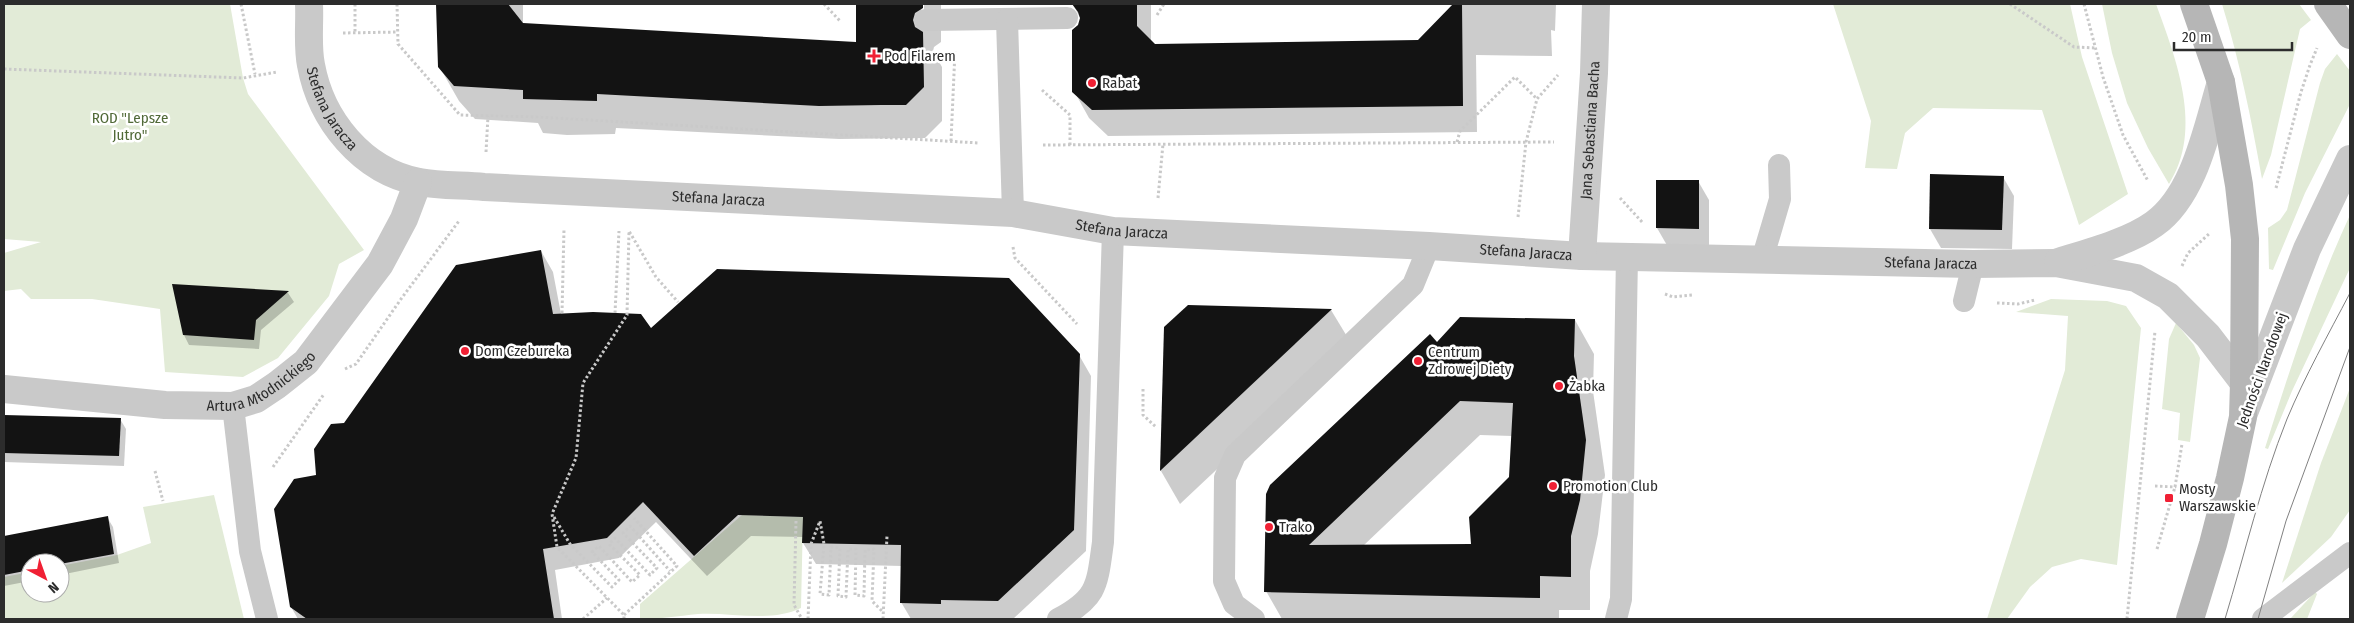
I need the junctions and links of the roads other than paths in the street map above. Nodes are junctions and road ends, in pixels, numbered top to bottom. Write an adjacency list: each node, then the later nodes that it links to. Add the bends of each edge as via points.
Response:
1 (310, 4): 12 (street, Stefana Jaracza, via 310,64 331,119 371,162)
2 (1596, 4): 16 (street, Jana Sebastiana Bacha)
3 (2194, 4): 9 (main road)
4 (2328, 4): 8 (main road)
5 (1067, 18): 7 (lane)
6 (926, 20): 7 (lane)
7 (1007, 20): 13 (lane)
8 (2350, 35)
9 (2221, 82): 19 (street, Stefana Jaracza, via 2201,151 2178,201 2147,228); 22 (main road, via 2245,239)
10 (2350, 159): 25 (street, Jedności Narodowej, via 2308,249)
11 (1779, 165): 18 (lane, via 1780,199)
12 (418, 182): 13 (street, Stefana Jaracza); 24 (street, Artura Młodnickiego, via 404,219 380,264 306,362 278,386 256,399)
13 (1013, 213): 14 (street, Stefana Jaracza)
14 (1113, 231): 15 (street, Stefana Jaracza); 28 (lane, via 1098,579 1087,600)
15 (1429, 246): 16 (street, Stefana Jaracza); 29 (lane, via 1413,285 1235,455 1225,478 1224,581 1234,604)
16 (1582, 256): 17 (street, Stefana Jaracza)
17 (1627, 256): 18 (street, Stefana Jaracza); 30 (lane, via 1621,599)
18 (1762, 260): 20 (street, Stefana Jaracza)
19 (2056, 263): 20 (street, Stefana Jaracza); 22 (street, Stefana Jaracza, via 2136,278 2168,296 2208,336)
20 (1973, 264): 21 (lane)
21 (1964, 301)
22 (2244, 383): 25 (main road)
23 (4, 388): 24 (street, Artura Młodnickiego, via 165,405)
24 (233, 406): 27 (lane, via 250,551)
25 (2242, 417): 31 (main road, Jedności Narodowej, via 2213,544)
26 (2350, 552): 32 (lane)
27 (267, 619)
28 (1058, 619)
29 (1254, 619)
30 (1616, 619)
31 (2190, 619)
32 (2263, 619)

